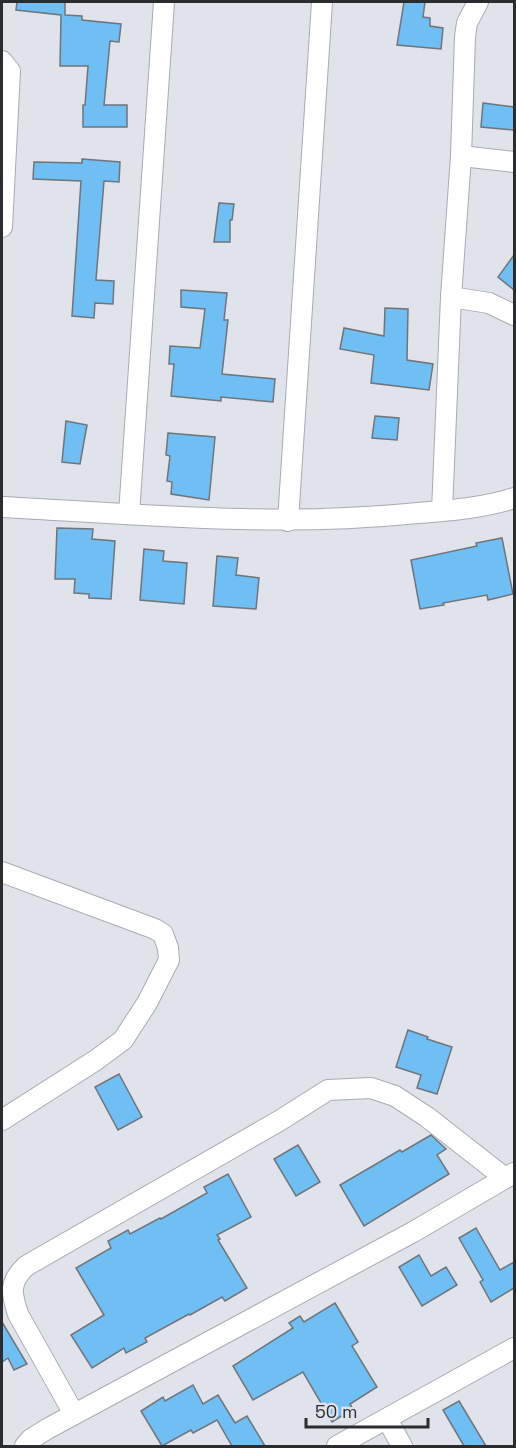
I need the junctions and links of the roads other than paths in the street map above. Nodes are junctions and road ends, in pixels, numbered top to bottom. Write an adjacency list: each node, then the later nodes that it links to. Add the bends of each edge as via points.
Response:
1 (164, 2): 13 (street)
2 (322, 2): 14 (street)
3 (478, 2): 5 (street, via 465,37)
4 (2, 61): 7 (street, via 10,71)
5 (461, 156): 6 (street); 8 (street)
6 (514, 162)
7 (2, 227)
8 (451, 297): 9 (street, via 489,303); 12 (street)
9 (514, 315)
10 (514, 498): 12 (street)
11 (2, 507): 13 (street)
12 (442, 511): 14 (street)
13 (129, 514): 14 (street)
14 (288, 521)
15 (2, 872): 16 (street, via 155,929 163,934 170,960 123,1040)
16 (2, 1120)
17 (509, 1175): 19 (street, via 413,1232); 19 (street, via 395,1096 370,1088 328,1090 17,1274 12,1296 18,1314)
18 (514, 1348): 20 (street)
19 (74, 1414): 21 (street)
20 (387, 1419): 22 (street); 23 (street)
21 (25, 1446)
22 (337, 1446)
23 (402, 1446)

